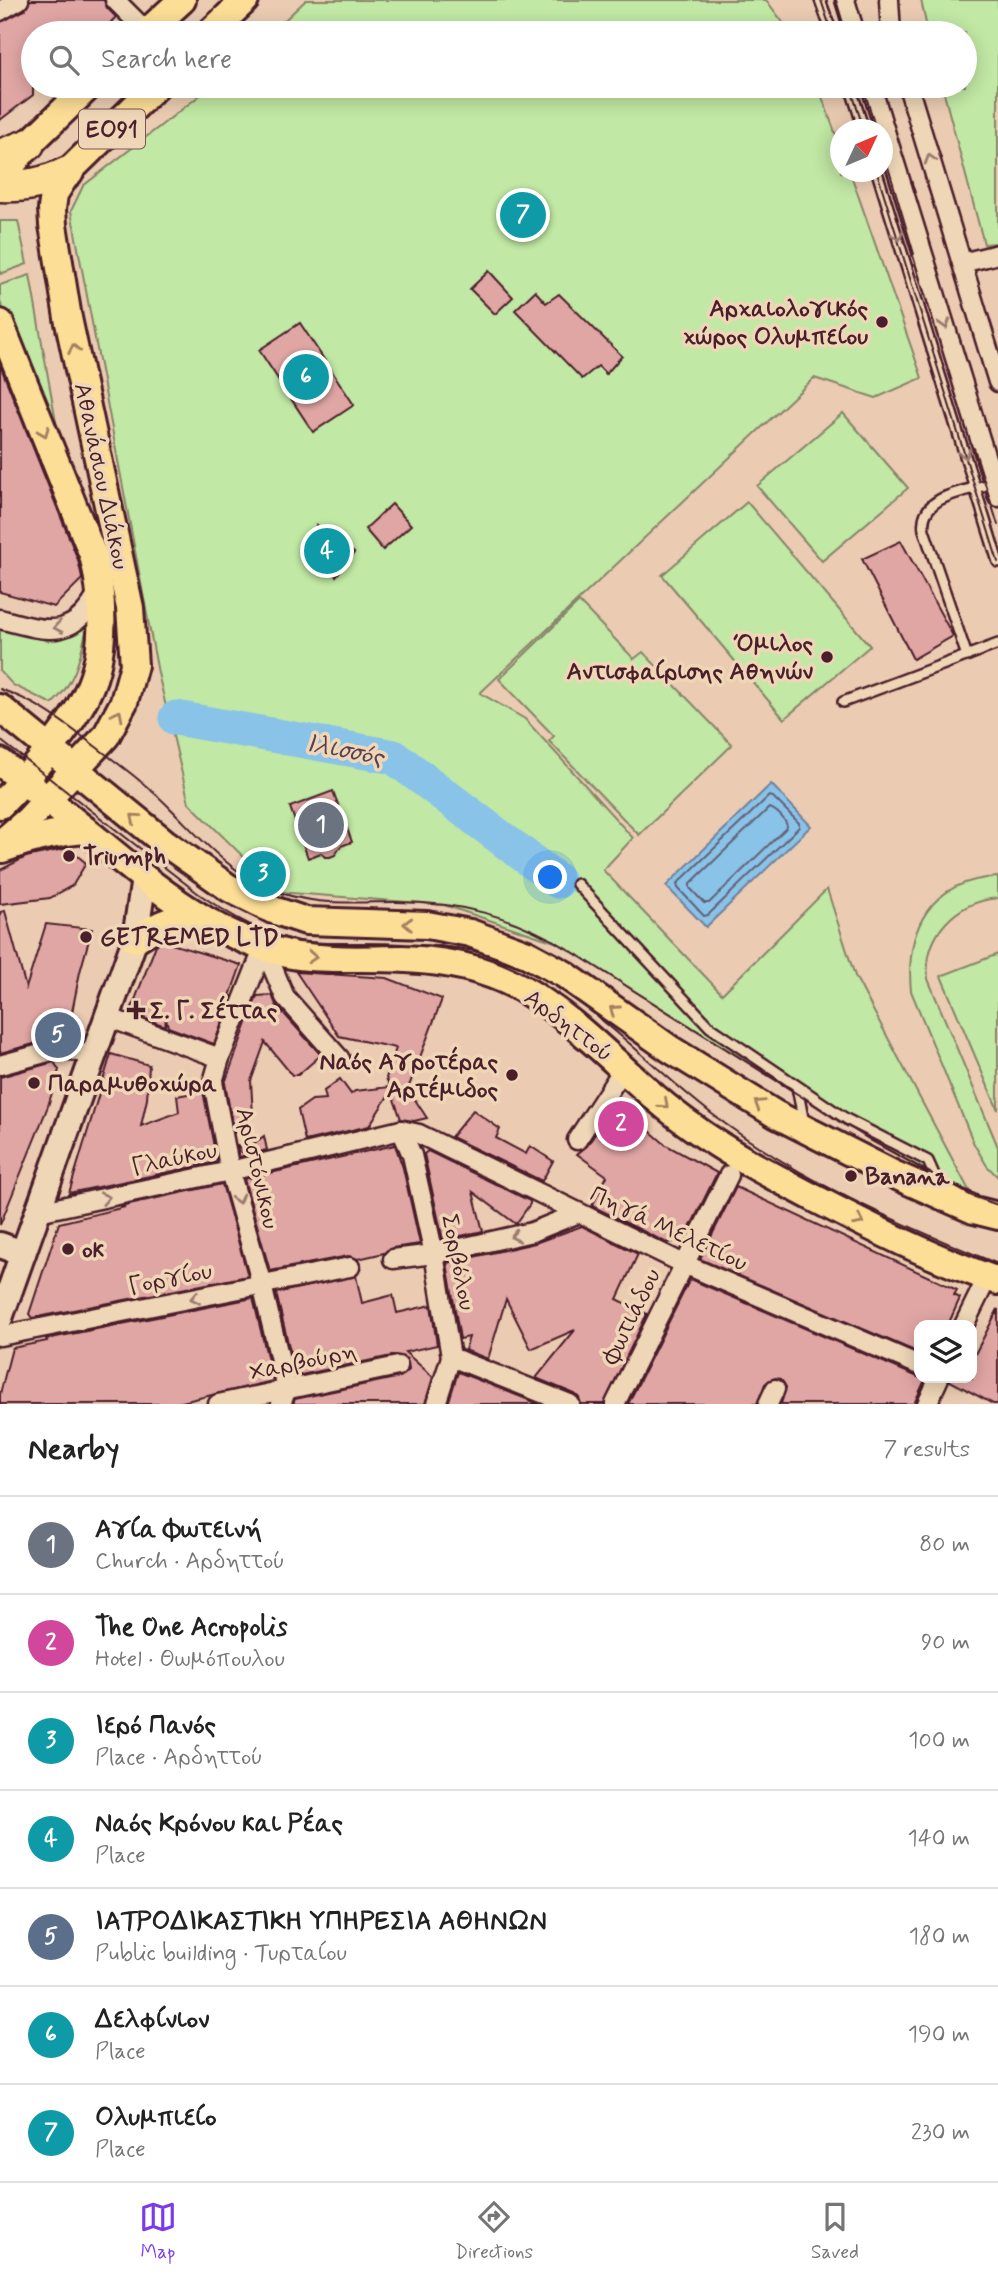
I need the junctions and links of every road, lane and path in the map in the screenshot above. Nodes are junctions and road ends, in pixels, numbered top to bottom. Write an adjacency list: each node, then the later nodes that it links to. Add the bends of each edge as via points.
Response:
1 (19, 0): 8 (street)
2 (115, 0): 9 (street)
3 (182, 0): 10 (main road)
4 (245, 0): 11 (main road)
5 (820, 0): 12 (lane)
6 (845, 0): 13 (street)
7 (889, 0): 14 (street)
8 (0, 11)
9 (135, 21)
10 (159, 21)
11 (223, 21)
12 (828, 21)
13 (851, 21)
14 (890, 21)
15 (77, 98): 21 (main road, ΕΟ91)
16 (144, 98): 23 (main road, ΕΟ91)
17 (853, 98): 20 (lane)
18 (876, 98): 32 (street, one-way to 32)
19 (912, 98): 28 (street, one-way to 19)
20 (860, 119)
21 (29, 144): 22 (highway, ΕΟ91); 24 (main road)
22 (0, 155)
23 (68, 172): 26 (highway, ΕΟ91, via 32,186); 42 (main road, Αθανάσιου Διάκου, one-way to 23, via 118,717 134,665 134,640 53,225 54,194)
24 (0, 179)
25 (880, 182): 31 (lane, one-way to 31)
26 (0, 186)
27 (998, 254): 28 (street)
28 (962, 263): 30 (street)
29 (0, 323): 34 (main road, Αθανάσιου Διάκου, one-way to 34, via 93,555)
30 (998, 382)
31 (975, 488): 32 (lane); 33 (lane); 37 (lane, via 932,504 923,523)
32 (996, 490)
33 (998, 562)
34 (100, 590): 35 (street, one-way to 35, via 82,617 62,628 49,630); 40 (main road, Αθανάσιου Διάκου, via 93,681 81,706)
35 (0, 620)
36 (998, 644): 37 (lane)
37 (967, 656): 38 (lane)
38 (843, 702)
39 (0, 708): 40 (main road, Αρδηττού)
40 (50, 747): 42 (main road, Αρδηττού); 43 (main road, Αθανάσιου Διάκου)
41 (0, 762): 43 (main road, Αρδηττού)
42 (76, 768): 44 (main road, Αθανάσιου Διάκου); 61 (main road, Αρδηττού, one-way to 42, via 682,1056 564,974 527,954 470,933 427,925 306,921 273,910 190,861)
43 (23, 780): 44 (main road, Αρδηττού); 45 (main road, Αθανάσιου Διάκου)
44 (47, 800): 46 (main road, Αρδηττού); 47 (main road, Αθανάσιου Διάκου)
45 (0, 805)
46 (85, 830): 48 (main road, via 27,840); 49 (main road, Αρδηττού)
47 (0, 844)
48 (0, 850)
49 (144, 878): 51 (main road, Αρδηττού); 52 (street)
50 (577, 884): 60 (lane, via 710,1027)
51 (209, 922): 52 (main road, via 167,920); 53 (main road, Αρδηττού)
52 (135, 939): 54 (street)
53 (264, 947): 56 (street, Αριστόνικου); 57 (street, via 285,997); 59 (main road, Αρδηττού, one-way to 59, via 306,957 430,959 468,967 516,985 553,1007)
54 (107, 1017): 55 (street); 56 (street)
55 (93, 1056): 58 (street, via 64,1048); 67 (street)
56 (220, 1058): 64 (street, Αριστόνικου, via 214,1082)
57 (340, 1059)
58 (0, 1065)
59 (624, 1068): 63 (street); 76 (main road, Αρδηττού, one-way to 76, via 684,1121 738,1157 857,1221)
60 (797, 1087): 61 (lane); 66 (lane, via 846,1119 928,1161)
61 (805, 1129): 66 (main road, Αρδηττού)
62 (401, 1130): 64 (street, Γλαύκου); 68 (street, Πηγά Μελετίου, via 419,1134); 72 (street, Σορβόλου, via 412,1155)
63 (578, 1140)
64 (230, 1171): 67 (street, Γλαύκου, one-way to 64); 77 (street, Αριστόνικου, one-way to 77)
65 (729, 1175): 74 (street, Φωτιάδου)
66 (943, 1196): 69 (main road, Αρδηττού)
67 (38, 1212): 71 (street)
68 (579, 1213): 72 (street, one-way to 72, via 532,1232); 74 (street, Πηγά Μελετίου)
69 (998, 1216)
70 (0, 1245): 71 (street)
71 (23, 1253): 78 (street)
72 (434, 1254): 73 (street); 81 (street, Σορβόλου)
73 (393, 1259)
74 (684, 1264): 82 (street, Πηγά Μελετίου); 89 (street, Φωτιάδου)
75 (350, 1267): 77 (street, Γοργίου)
76 (993, 1280): 79 (street)
77 (262, 1285): 80 (street, Γοργίου, one-way to 80); 85 (street, Αριστόνικου)
78 (0, 1318)
79 (967, 1320)
80 (0, 1336)
81 (451, 1357): 87 (street, Σορβόλου); 88 (street)
82 (914, 1362)
83 (398, 1366): 85 (street, Χαρβούρη)
84 (937, 1383): 90 (street)
85 (284, 1396): 86 (street, Χαρβούρη)
86 (218, 1404)
87 (436, 1404)
88 (570, 1404)
89 (615, 1404)
90 (927, 1404)

